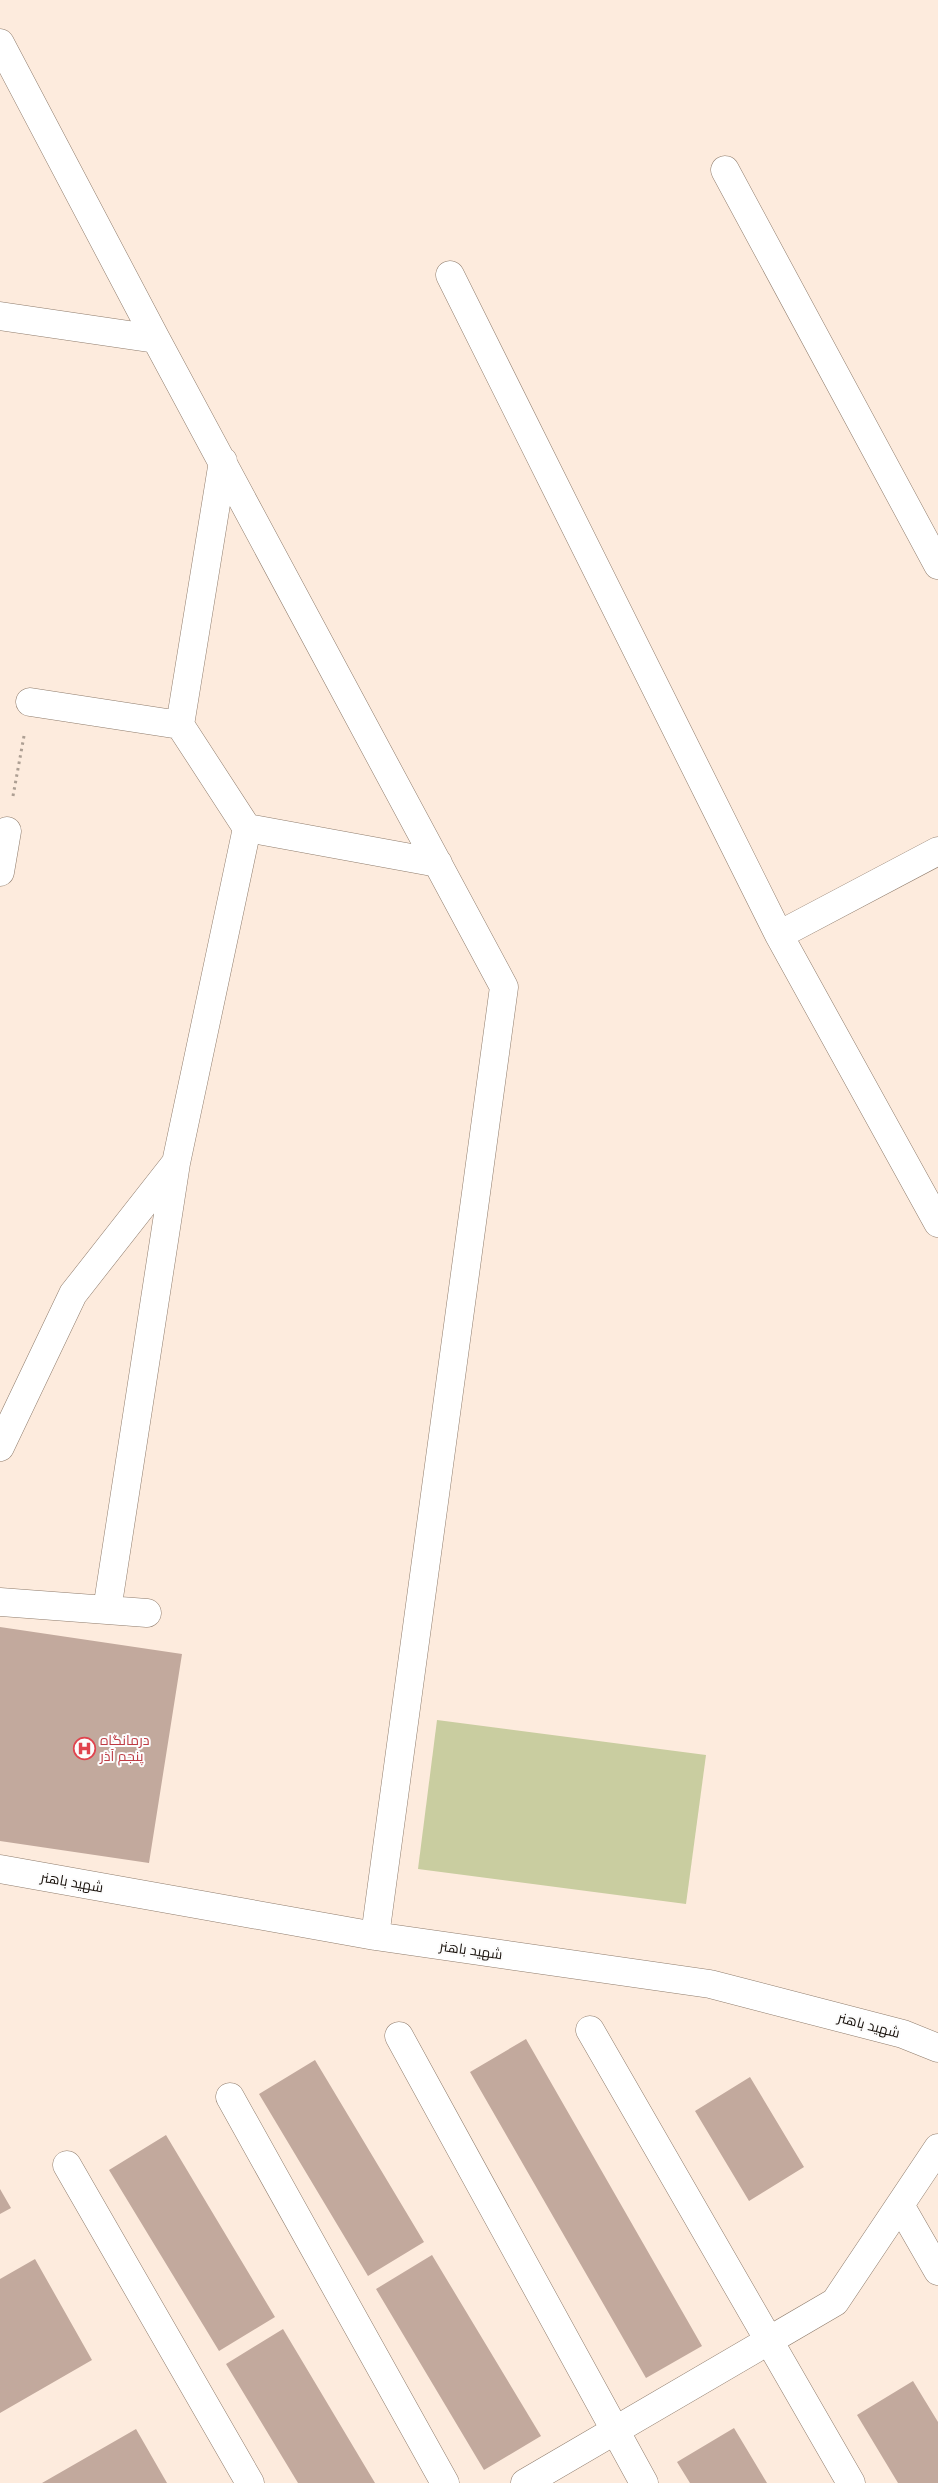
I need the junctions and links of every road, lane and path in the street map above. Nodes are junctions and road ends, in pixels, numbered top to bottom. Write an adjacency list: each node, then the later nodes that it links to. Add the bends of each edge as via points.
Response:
1 (0, 43): 5 (street)
2 (725, 170): 7 (street)
3 (450, 275): 15 (street)
4 (0, 316): 5 (street)
5 (156, 339): 6 (street)
6 (223, 461): 9 (street); 13 (street)
7 (938, 565)
8 (30, 702): 9 (street); 11 (path)
9 (180, 724): 10 (street)
10 (247, 828): 13 (street); 16 (street)
11 (7, 831): 14 (street)
12 (938, 851): 15 (street)
13 (438, 863): 23 (street, via 504,987)
14 (0, 872)
15 (779, 935): 17 (street)
16 (176, 1163): 18 (street, via 73,1294); 20 (street)
17 (938, 1223)
18 (0, 1447)
19 (0, 1602): 20 (street)
20 (107, 1610): 21 (street)
21 (147, 1614)
22 (0, 1869): 23 (street, شهید باهنر)
23 (375, 1936): 26 (street, شهید باهنر, via 710,1984)
24 (590, 2030): 32 (street)
25 (399, 2036): 33 (street)
26 (935, 2043)
27 (230, 2097): 35 (street)
28 (938, 2148): 30 (street)
29 (67, 2165): 34 (street)
30 (900, 2205): 31 (street); 32 (street, via 835,2302)
31 (938, 2271)
32 (769, 2341): 33 (street); 38 (street)
33 (614, 2431): 36 (street); 37 (street)
34 (250, 2483)
35 (445, 2483)
36 (525, 2483)
37 (644, 2483)
38 (851, 2483)

